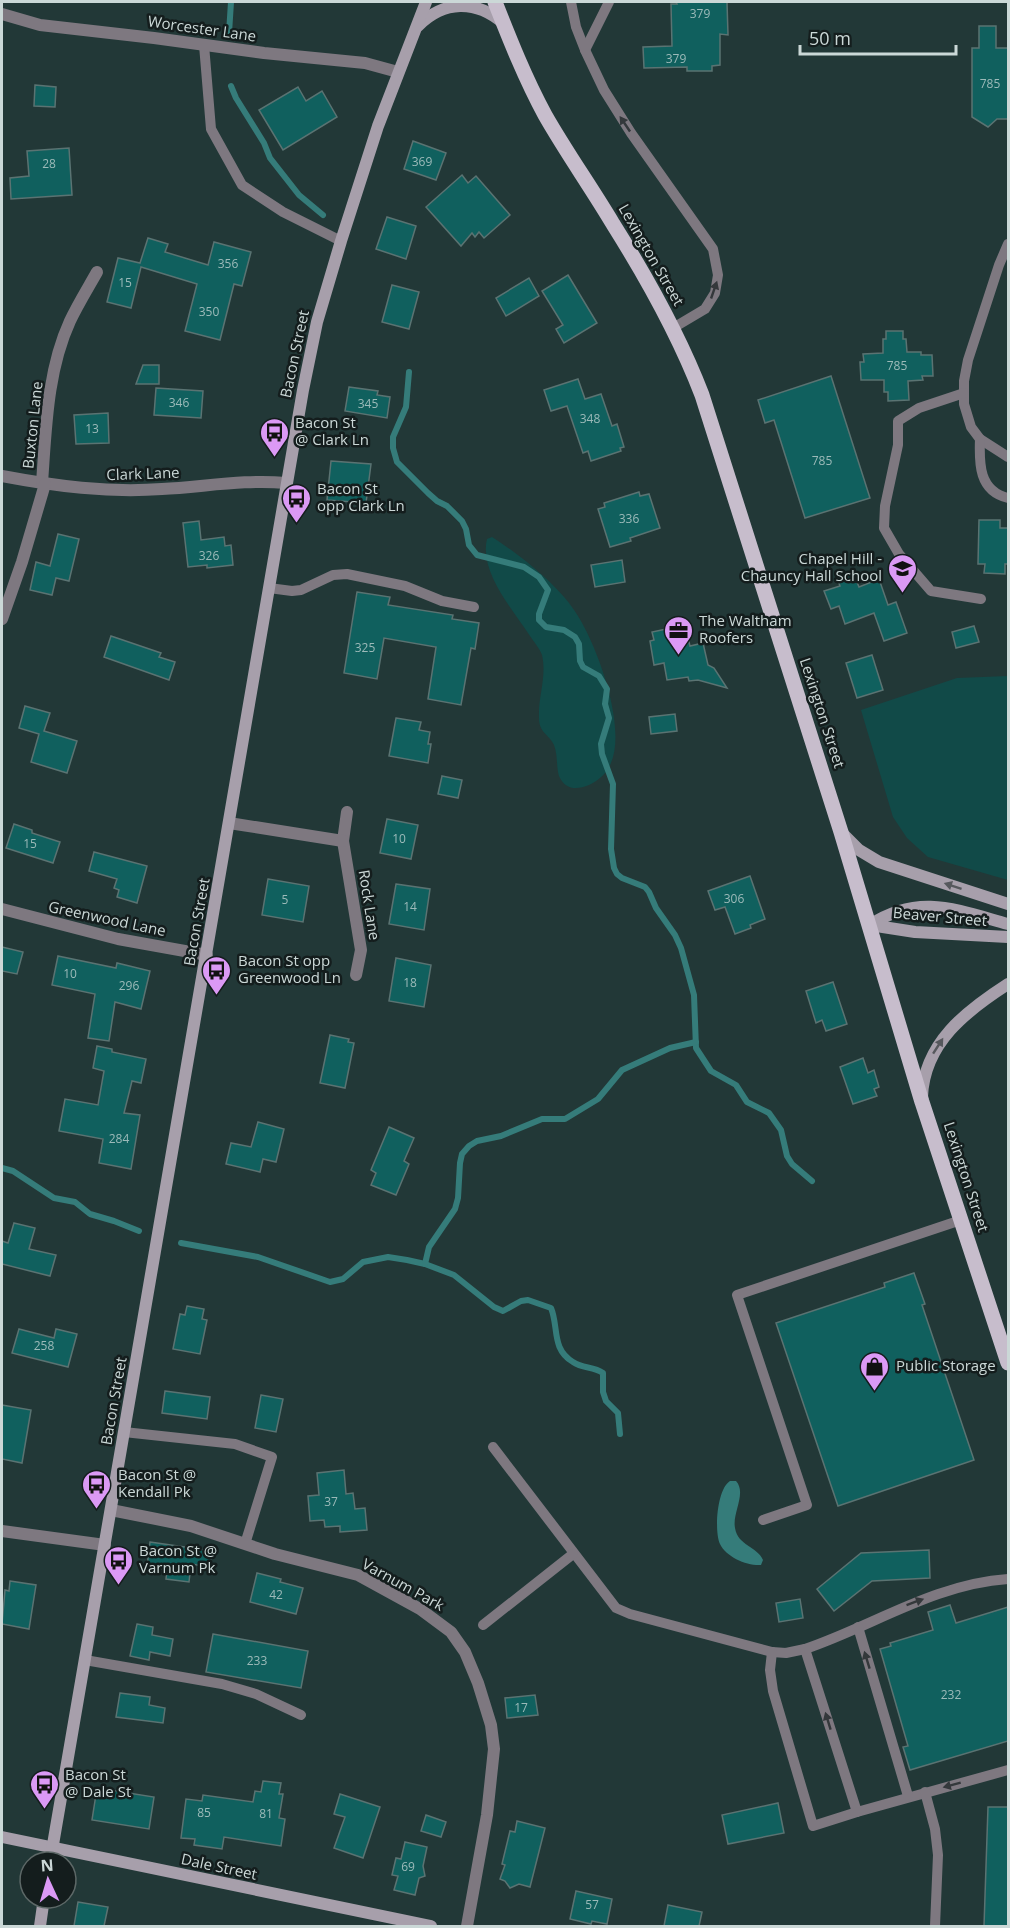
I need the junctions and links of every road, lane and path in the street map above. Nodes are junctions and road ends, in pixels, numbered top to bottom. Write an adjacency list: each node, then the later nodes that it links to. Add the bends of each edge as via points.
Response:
1 (426, 2): 7 (main road, Bacon Street)
2 (495, 2): 6 (main road, Lexington Street)
3 (570, 2): 9 (lane)
4 (609, 2): 9 (lane)
5 (2, 14): 8 (street, Worcester Lane, via 40,25)
6 (504, 25): 7 (main road, via 484,9 458,4 435,11); 14 (main road, Lexington Street, via 545,115)
7 (415, 29): 10 (main road, Bacon Street)
8 (204, 45): 10 (street, Worcester Lane, via 364,63); 11 (lane, via 212,129 242,184 283,212)
9 (585, 50): 14 (lane, one-way to 9, via 705,309 715,293 718,275 713,249 616,110)
10 (398, 72): 11 (main road, Bacon Street)
11 (341, 241): 19 (main road, Bacon Street, via 317,322)
12 (1008, 244): 15 (lane, via 969,360)
13 (97, 272): 20 (street, Buxton Lane, via 59,349 47,405)
14 (673, 328): 28 (main road, Lexington Street, via 702,395)
15 (964, 393): 16 (lane, via 971,427); 23 (lane, via 919,408 898,421 898,445 884,528 899,554 931,591)
16 (980, 439): 17 (lane); 21 (lane, via 981,474 989,488)
17 (1008, 457)
18 (2, 477): 20 (street, Clark Lane)
19 (286, 483): 20 (street, Clark Lane, via 102,490); 22 (main road, Bacon Street)
20 (44, 484): 25 (street, Buxton Lane)
21 (1008, 498)
22 (269, 588): 24 (lane, via 301,590 333,575 347,574 395,583 442,601); 27 (main road, Bacon Street)
23 (981, 599)
24 (474, 607)
25 (2, 619)
26 (347, 812): 29 (street, Rock Lane)
27 (230, 823): 29 (street); 35 (main road, Bacon Street)
28 (841, 832): 30 (main road, one-way to 28, via 879,862); 33 (main road, Lexington Street)
29 (343, 841): 36 (street, Rock Lane, via 361,950)
30 (1008, 904)
31 (2, 909): 35 (street, Greenwood Lane, via 109,937)
32 (1008, 924): 33 (main road, Beaver Street, via 951,909 920,907 892,912)
33 (870, 925): 34 (main road, Beaver Street, via 915,932); 38 (main road, Lexington Street)
34 (1008, 937)
35 (207, 955): 41 (main road, Bacon Street)
36 (356, 975)
37 (1008, 984): 38 (main road, one-way to 37, via 928,1063 941,1040)
38 (922, 1102): 39 (main road, Lexington Street)
39 (961, 1220): 40 (main road, Lexington Street); 44 (lane, via 737,1295 807,1505)
40 (1007, 1355)
41 (124, 1432): 43 (main road, Bacon Street); 46 (lane, via 235,1444 272,1457)
42 (493, 1447): 48 (lane)
43 (111, 1510): 46 (street, Varnum Park, via 191,1526); 47 (main road, Bacon Street)
44 (763, 1520)
45 (2, 1531): 47 (street)
46 (245, 1544): 65 (street, Varnum Park, via 371,1581 437,1621 451,1632 465,1652 484,1699 494,1749 487,1815)
47 (105, 1545): 54 (main road, Bacon Street)
48 (573, 1554): 50 (lane); 53 (lane, via 622,1612)
49 (1008, 1579): 51 (lane, one-way to 49, via 923,1599)
50 (483, 1625)
51 (858, 1627): 52 (lane); 58 (lane, one-way to 51)
52 (805, 1649): 53 (lane); 59 (lane, one-way to 52)
53 (772, 1652): 59 (lane, via 773,1691 813,1826)
54 (85, 1660): 55 (lane, via 222,1684 256,1694); 61 (main road, Bacon Street)
55 (301, 1715)
56 (1008, 1770): 57 (lane, one-way to 57)
57 (925, 1792): 58 (lane); 66 (lane, via 938,1855)
58 (908, 1796): 59 (lane)
59 (856, 1812)
60 (2, 1837): 61 (main road, Dale Street)
61 (53, 1848): 64 (main road, Dale Street)
62 (42, 1910): 63 (main road)
63 (40, 1926)
64 (431, 1926)
65 (467, 1926)
66 (935, 1926)

